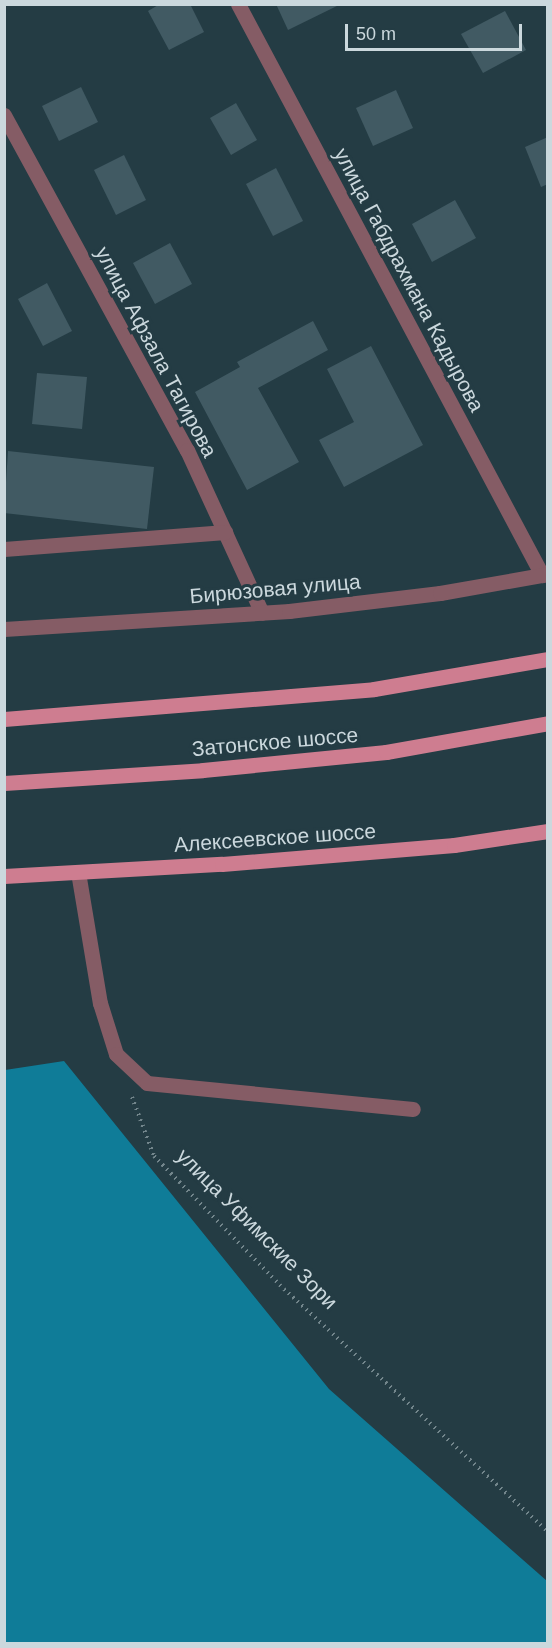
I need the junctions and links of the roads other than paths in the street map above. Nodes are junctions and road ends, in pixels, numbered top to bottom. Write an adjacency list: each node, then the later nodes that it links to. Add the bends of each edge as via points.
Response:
1 (238, 4): 5 (street, улица Габдрахмана Кадырова)
2 (4, 116): 3 (street, улица Афзала Тагирова, via 187,450)
3 (225, 532): 4 (street); 6 (street, улица Афзала Тагирова)
4 (4, 549)
5 (545, 574): 6 (street, Бирюзовая улица, via 440,593)
6 (262, 613): 7 (street, Бирюзовая улица)
7 (4, 629)
8 (548, 659): 9 (main road, via 374,689)
9 (4, 719)
10 (548, 723): 11 (main road, Затонское шоссе, via 386,752 203,770)
11 (4, 783)
12 (548, 831): 13 (main road, Алексеевское шоссе, via 454,845)
13 (78, 872): 14 (main road, Алексеевское шоссе); 15 (street, via 100,1003 116,1054 147,1083)
14 (4, 876)
15 (413, 1109)

